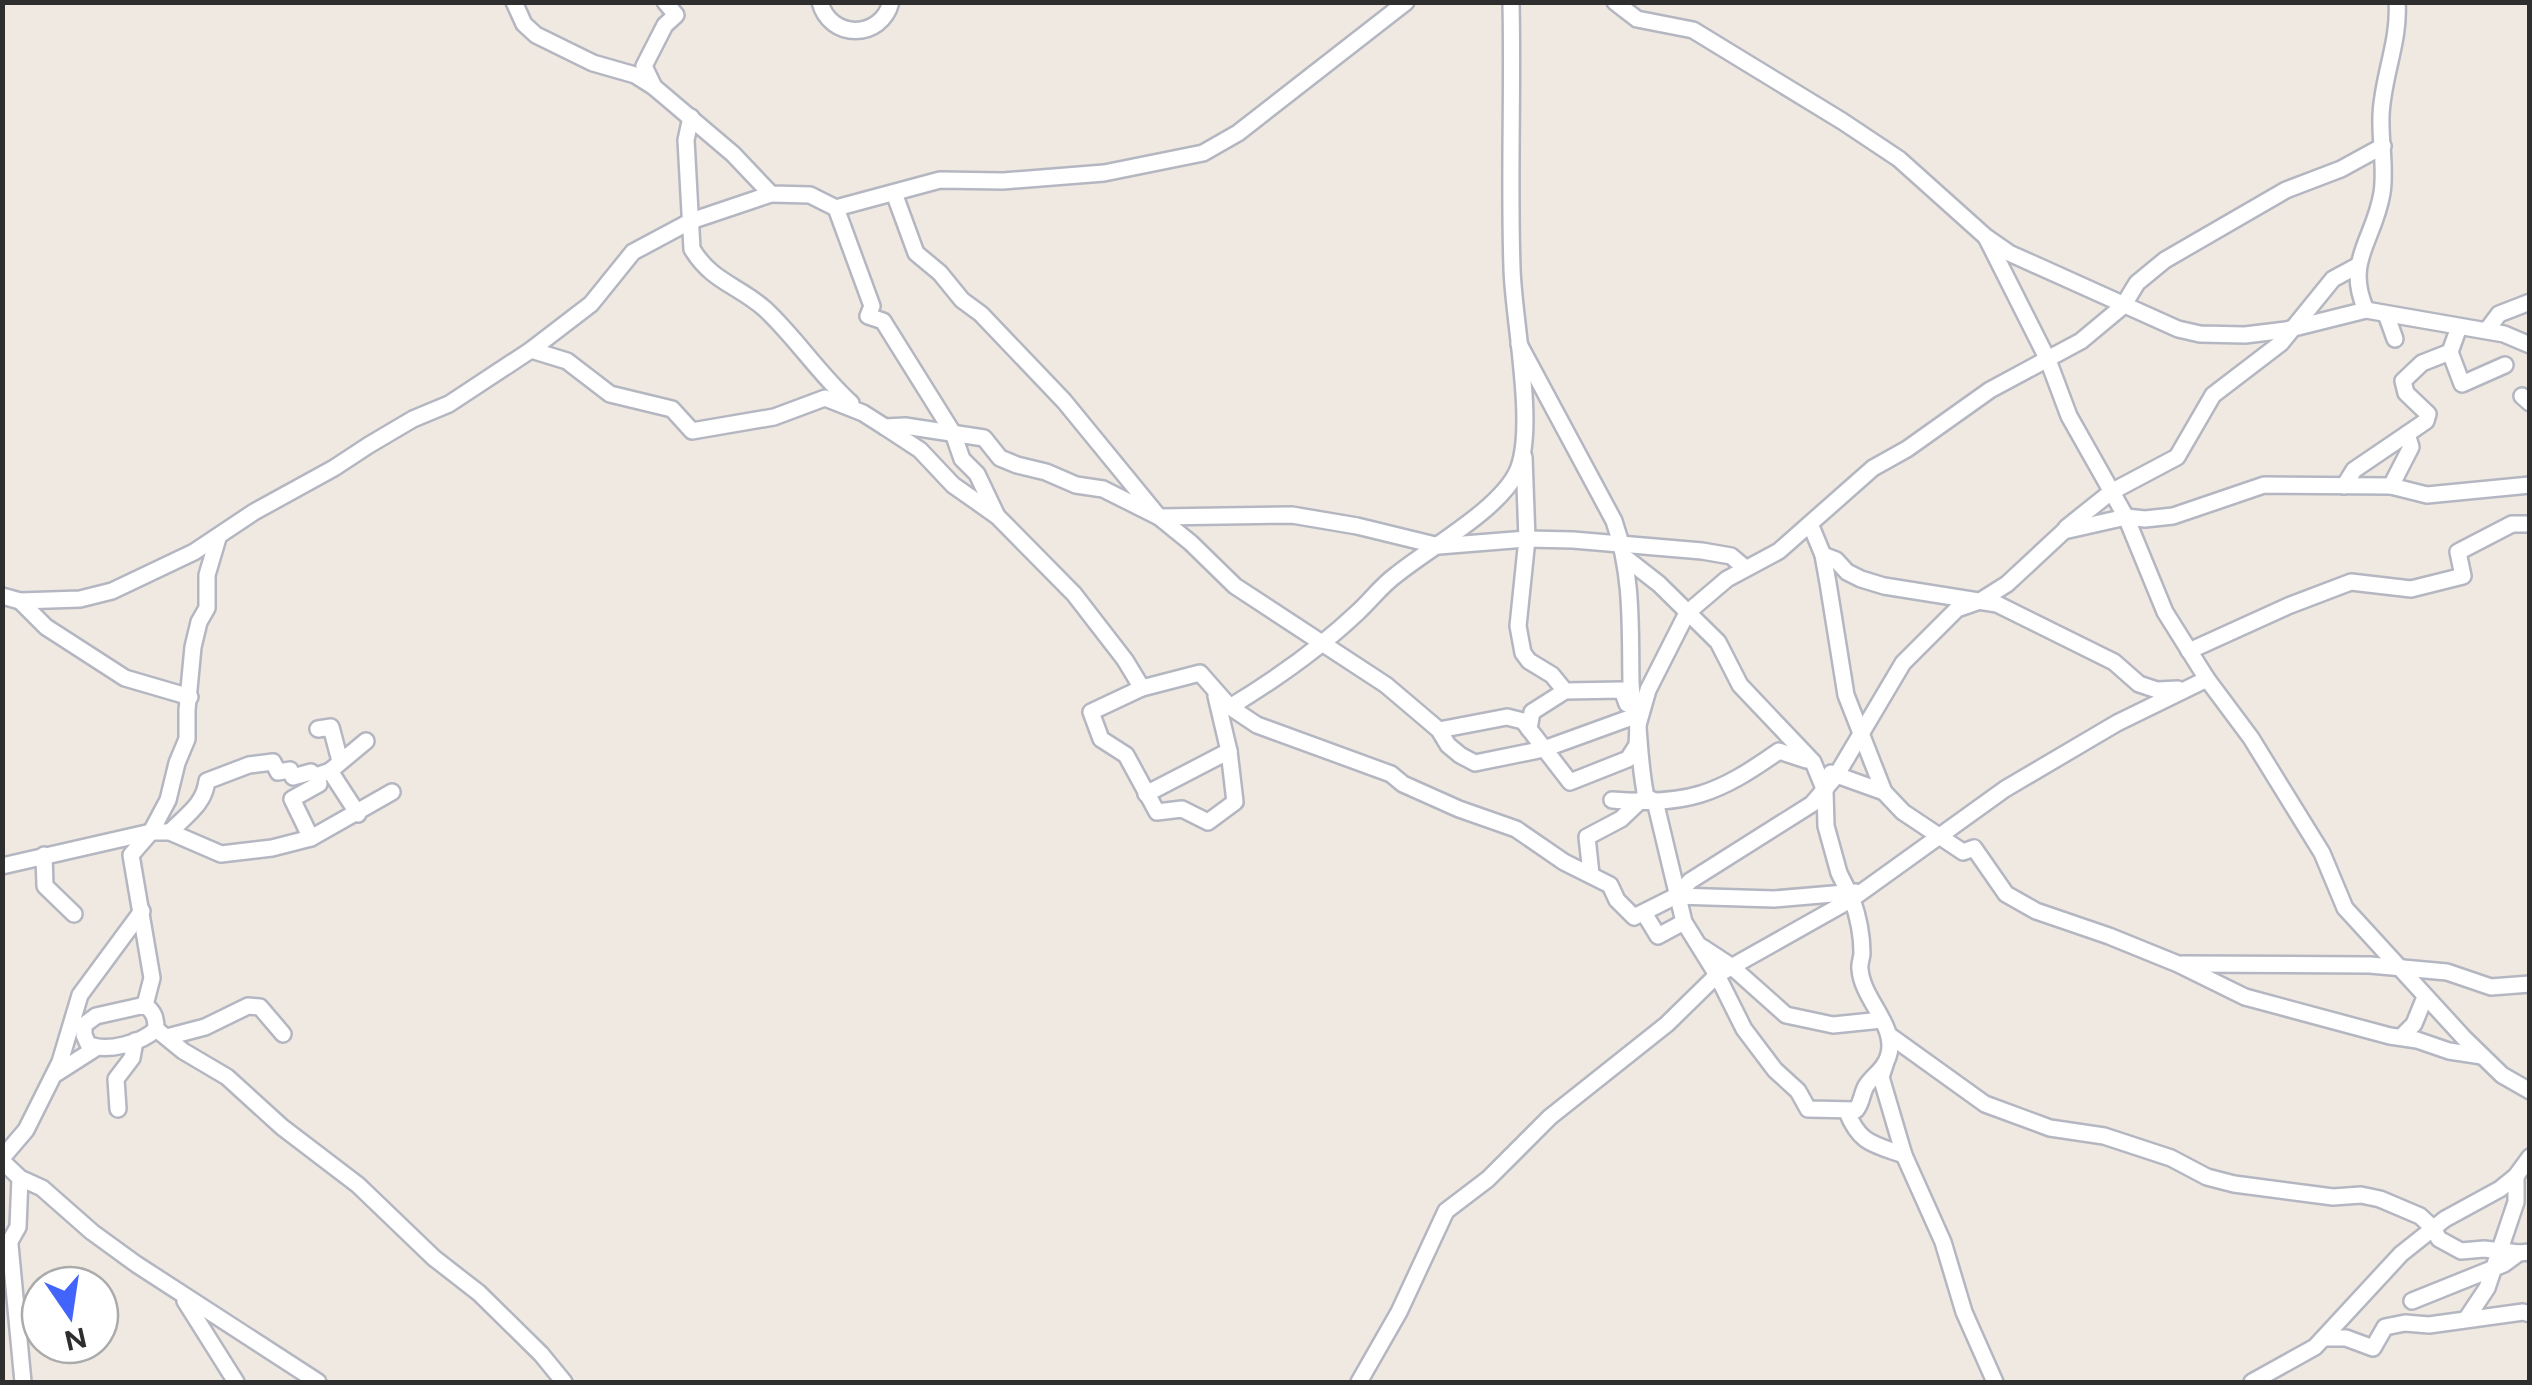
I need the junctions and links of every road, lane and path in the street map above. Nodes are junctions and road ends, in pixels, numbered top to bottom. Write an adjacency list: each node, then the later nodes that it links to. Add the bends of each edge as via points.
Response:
1 (514, 2): 9 (street, via 536,35)
2 (665, 2): 9 (street, via 676,15 644,66)
3 (820, 2): 4 (street, via 830,21 853,32 884,18)
4 (891, 2)
5 (1406, 2): 12 (street, via 1238,134 1203,153 1104,173 940,180)
6 (1510, 2): 26 (street)
7 (1616, 2): 16 (street, via 1637,18 1694,30 1842,121 1899,159)
8 (2397, 2): 11 (street)
9 (654, 87): 10 (street)
10 (691, 118): 13 (street); 15 (street)
11 (2383, 146): 17 (street, via 2382,194); 19 (street, via 2193,242 2137,283)
12 (894, 193): 14 (street); 43 (street, via 916,253 1064,401)
13 (771, 194): 14 (street, via 810,195); 15 (street)
14 (836, 208): 34 (street, via 872,306 868,316 883,321)
15 (691, 221): 28 (street, via 633,252 591,304); 32 (street, via 692,248 701,264 766,310)
16 (1986, 237): 19 (street); 30 (street)
17 (2358, 266): 20 (street, via 2356,286); 23 (street, via 2333,279)
18 (2530, 302): 24 (street, via 2499,314)
19 (2123, 306): 23 (street, via 2200,334); 30 (street)
20 (2366, 310): 21 (street); 23 (street)
21 (2386, 314): 22 (street); 25 (street)
22 (2459, 327): 24 (street); 29 (street)
23 (2292, 329): 40 (street, via 2213,395 2177,458)
24 (2487, 330): 27 (street)
25 (2396, 338)
26 (1519, 344): 36 (street); 50 (street, via 1608,508)
27 (2530, 346)
28 (531, 350): 32 (street, via 567,361 610,394 672,409 692,431 774,417 825,398); 47 (street)
29 (2450, 352): 31 (street, via 2462,384); 35 (street, via 2422,363 2402,381 2428,414)
30 (2048, 360): 40 (street, via 2069,416); 45 (street, via 1873,468)
31 (2505, 365)
32 (863, 413): 33 (street)
33 (885, 427): 34 (street); 41 (street)
34 (953, 433): 41 (street); 43 (street, via 984,438 1017,466 1103,488)
35 (2407, 434): 38 (street, via 2354,470); 39 (street, via 2411,447)
36 (1523, 451): 48 (street); 49 (street, via 1507,487)
37 (2530, 485): 39 (street, via 2426,495)
38 (2344, 486): 39 (street); 42 (street, via 2264,484 2174,516)
39 (2391, 486)
40 (2111, 492): 42 (street); 46 (street)
41 (996, 516): 60 (street, via 1074,594)
42 (2126, 516): 46 (street); 58 (street, via 2165,612)
43 (1158, 518): 49 (street, via 1292,516); 57 (street, via 1234,586)
44 (2530, 524): 58 (street, via 2512,524 2458,552 2464,576 2412,589 2352,582)
45 (1810, 526): 51 (street); 52 (street)
46 (2064, 531): 54 (street)
47 (218, 538): 55 (street, via 112,591 80,600); 63 (street, via 193,647)
48 (1528, 539): 49 (street); 50 (street, via 1574,540); 61 (street, via 1518,626 1523,653)
49 (1438, 546): 57 (street)
50 (1625, 553): 52 (street, via 1702,550 1731,556); 56 (street); 65 (street)
51 (1823, 556): 54 (street, via 1872,583); 69 (street, via 1846,695)
52 (1744, 567): 56 (street)
53 (2, 596): 55 (street)
54 (1980, 600): 59 (street, via 2114,662 2139,684 2157,690); 69 (street, via 1957,608 1902,663)
55 (20, 601): 63 (street, via 46,627 125,678)
56 (1687, 613): 65 (street); 73 (street, via 1718,642 1762,712)
57 (1319, 643): 64 (street, via 1280,678); 67 (street, via 1386,685)
58 (2189, 651): 59 (street)
59 (2200, 683): 87 (street, via 2005,789); 101 (street, via 2252,738 2322,853 2345,908)
60 (1142, 688): 62 (street, via 1200,673); 80 (street, via 1091,712 1101,739 1126,755)
61 (1565, 691): 65 (street, via 1622,690); 68 (street, via 1532,712)
62 (1214, 692): 64 (street); 72 (street)
63 (190, 697): 85 (street, via 188,739)
64 (1230, 707): 91 (street, via 1257,726 1516,828)
65 (1635, 717): 71 (street); 74 (street, via 1637,744 1628,759); 82 (street)
66 (318, 728): 75 (street, via 331,727)
67 (1439, 730): 68 (street, via 1507,717); 71 (street, via 1448,746 1474,763)
68 (1529, 730): 71 (street)
69 (1862, 733): 76 (street); 79 (street)
70 (366, 741): 75 (street)
71 (1544, 750): 74 (street, via 1570,782)
72 (1229, 751): 80 (street); 80 (street, via 1234,804 1211,820 1182,809 1158,812)
73 (1813, 762): 76 (street); 77 (street); 82 (street, via 1778,751 1718,790)
74 (1602, 768): 81 (street)
75 (328, 769): 83 (street); 86 (street, via 293,777 273,762 236,769 207,781 198,806); 88 (street, via 318,784 292,799)
76 (1836, 776): 77 (street); 79 (street)
77 (1825, 791): 92 (street, via 1826,826 1840,874); 93 (street, via 1690,880)
78 (392, 792): 83 (street)
79 (1884, 792): 87 (street)
80 (1146, 794)
81 (1612, 800): 82 (street); 84 (street)
82 (1646, 800): 84 (street); 93 (street)
83 (358, 814): 88 (street)
84 (1623, 814): 91 (street, via 1586,838)
85 (151, 832): 86 (street); 89 (street); 94 (street, via 131,855)
86 (170, 832): 88 (street, via 220,854)
87 (1940, 834): 92 (street); 99 (street, via 1964,852 1974,848 2006,894 2021,904)
88 (312, 838)
89 (44, 855): 90 (street); 95 (street, via 46,886)
90 (2, 866)
91 (1590, 874): 96 (street, via 1610,885 1630,915)
92 (1855, 894): 93 (street); 100 (street); 106 (street, via 1860,969)
93 (1676, 896): 96 (street); 97 (street)
94 (142, 911): 105 (street, via 152,978); 114 (street, via 80,995)
95 (74, 914)
96 (1644, 914): 97 (street, via 1658,936)
97 (1684, 922): 98 (street)
98 (1698, 944): 100 (street); 102 (street)
99 (2178, 964): 101 (street); 109 (street, via 2245,997)
100 (1731, 966): 102 (street); 106 (street, via 1786,1015)
101 (2401, 968): 103 (street, via 2447,972 2491,987); 104 (street)
102 (1717, 975): 117 (street, via 1744,1030 1808,1109); 137 (street, via 1446,1211)
103 (2530, 984)
104 (2426, 997): 109 (street); 112 (street)
105 (145, 1004): 107 (street); 111 (street, via 84,1025 88,1044)
106 (1885, 1027): 113 (street, via 1891,1043); 123 (street, via 1986,1104 2035,1123 2104,1136 2234,1184 2380,1200)
107 (162, 1033): 108 (street, via 205,1027 248,1006 260,1007); 110 (street); 136 (street, via 358,1186 479,1294)
108 (283, 1034)
109 (2401, 1037): 112 (street)
110 (135, 1041): 111 (street); 116 (street, via 132,1058 116,1078)
111 (96, 1048): 114 (street)
112 (2482, 1056): 115 (street)
113 (1887, 1062): 117 (street, via 1866,1086 1862,1103); 118 (street, via 1881,1077)
114 (50, 1078): 120 (street, via 26,1130)
115 (2530, 1091)
116 (118, 1109)
117 (1847, 1112): 118 (street, via 1864,1141)
118 (1904, 1155): 138 (street)
119 (2530, 1157): 121 (street)
120 (2, 1159): 122 (street)
121 (2516, 1176): 123 (street); 125 (street, via 2516,1202)
122 (20, 1178): 124 (street, via 18,1227); 128 (street)
123 (2434, 1228): 125 (street, via 2439,1239 2461,1251); 132 (street, via 2378,1276)
124 (6, 1249): 133 (street)
125 (2498, 1250): 126 (street); 127 (street)
126 (2524, 1252): 127 (street)
127 (2493, 1268): 129 (street); 131 (street)
128 (184, 1297): 134 (street); 135 (street)
129 (2412, 1302)
130 (2527, 1311): 131 (street)
131 (2467, 1318): 132 (street, via 2385,1327 2373,1348)
132 (2325, 1338): 139 (street)
133 (23, 1382)
134 (236, 1382)
135 (318, 1382)
136 (564, 1382)
137 (1359, 1382)
138 (1995, 1382)
139 (2252, 1382)

